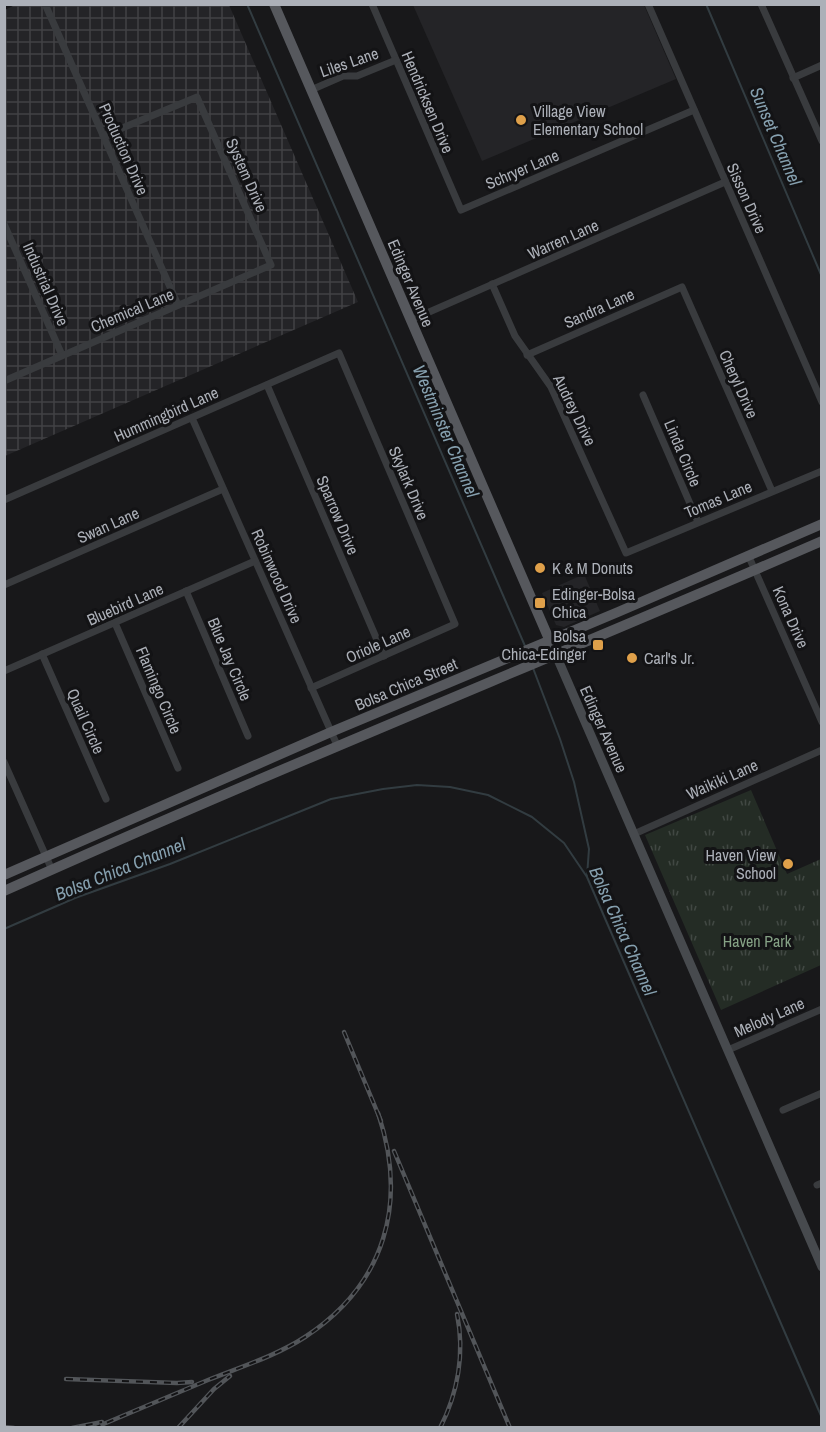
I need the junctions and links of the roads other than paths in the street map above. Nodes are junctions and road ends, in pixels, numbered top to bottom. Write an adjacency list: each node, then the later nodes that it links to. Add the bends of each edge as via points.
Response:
1 (45, 4): 11 (street, Production Drive)
2 (274, 4): 9 (main road, Edinger Avenue)
3 (372, 4): 6 (street, Hendricksen Drive)
4 (648, 4): 10 (street, Sisson Drive)
5 (762, 5): 8 (street)
6 (396, 60): 9 (street, Liles Lane); 14 (street, Hendricksen Drive)
7 (822, 66): 8 (street)
8 (794, 78): 12 (street)
9 (311, 90): 20 (main road, Edinger Avenue)
10 (694, 110): 13 (street, Sisson Drive); 14 (street, Schryer Lane)
11 (103, 136): 16 (street, System Drive, via 197,97); 19 (street, Production Drive)
12 (822, 141)
13 (725, 182): 17 (street, Warren Lane); 27 (street, Sisson Drive)
14 (461, 210)
15 (4, 224): 22 (street, Industrial Drive)
16 (271, 265): 19 (street, Chemical Lane)
17 (492, 284): 20 (street, Warren Lane); 23 (street, Audrey Drive)
18 (682, 287): 23 (street, Sandra Lane); 31 (street, Cheryl Drive)
19 (178, 305): 22 (street, Chemical Lane)
20 (411, 320): 46 (main road, Edinger Avenue)
21 (339, 353): 25 (street, Hummingbird Lane); 45 (street, Skylark Drive)
22 (62, 355): 24 (street, Chemical Lane)
23 (527, 355): 36 (street, Audrey Drive, via 551,387)
24 (4, 381)
25 (267, 385): 28 (street, Hummingbird Lane); 49 (street, Sparrow Drive)
26 (643, 395): 33 (street, Linda Circle)
27 (822, 402)
28 (192, 418): 30 (street, Robinwood Drive); 32 (street, Hummingbird Lane)
29 (822, 471): 31 (street, Tomas Lane)
30 (223, 489): 38 (street, Robinwood Drive); 40 (street, Swan Lane)
31 (772, 491): 33 (street, Tomas Lane)
32 (4, 500)
33 (698, 522): 36 (street, Tomas Lane)
34 (822, 524): 37 (main road, Bolsa Chica Street)
35 (822, 541): 39 (main road, Bolsa Chica Street)
36 (626, 553)
37 (749, 556): 39 (street, Kona Drive); 42 (main road, Bolsa Chica Street)
38 (255, 561): 41 (street, Bluebird Lane); 51 (street, Robinwood Drive)
39 (755, 570): 43 (main road, Bolsa Chica Street); 52 (street, Kona Drive)
40 (4, 585)
41 (186, 591): 44 (street, Bluebird Lane); 54 (street, Blue Jay Circle)
42 (649, 599): 43 (main road); 46 (main road, Bolsa Chica Street)
43 (656, 613): 48 (main road, Bolsa Chica Street)
44 (115, 622): 47 (street, Bluebird Lane); 58 (street, Flamingo Circle)
45 (455, 624): 49 (street, Oriole Lane)
46 (550, 641): 48 (main road, Edinger Avenue); 53 (main road, Bolsa Chica Street)
47 (42, 654): 50 (street, Bluebird Lane); 59 (street, Quail Circle)
48 (556, 655): 55 (main road, Bolsa Chica Street); 60 (main road, Edinger Avenue)
49 (384, 656): 51 (street, Oriole Lane)
50 (4, 671)
51 (311, 688): 53 (street, Robinwood Drive)
52 (822, 722)
53 (331, 732): 55 (street, Robinwood Drive); 61 (main road, Bolsa Chica Street)
54 (248, 736)
55 (337, 745): 62 (main road, Bolsa Chica Street)
56 (822, 750): 60 (street, Waikiki Lane)
57 (4, 762): 61 (street)
58 (178, 768)
59 (106, 799)
60 (634, 834): 66 (main road, Edinger Avenue)
61 (46, 857): 62 (street); 63 (main road, Bolsa Chica Street)
62 (52, 870): 64 (main road, Bolsa Chica Street)
63 (4, 875)
64 (4, 891)
65 (822, 1009): 66 (street, Melody Lane)
66 (728, 1050): 69 (main road, Edinger Avenue)
67 (822, 1093): 68 (street)
68 (783, 1110)
69 (822, 1267)

